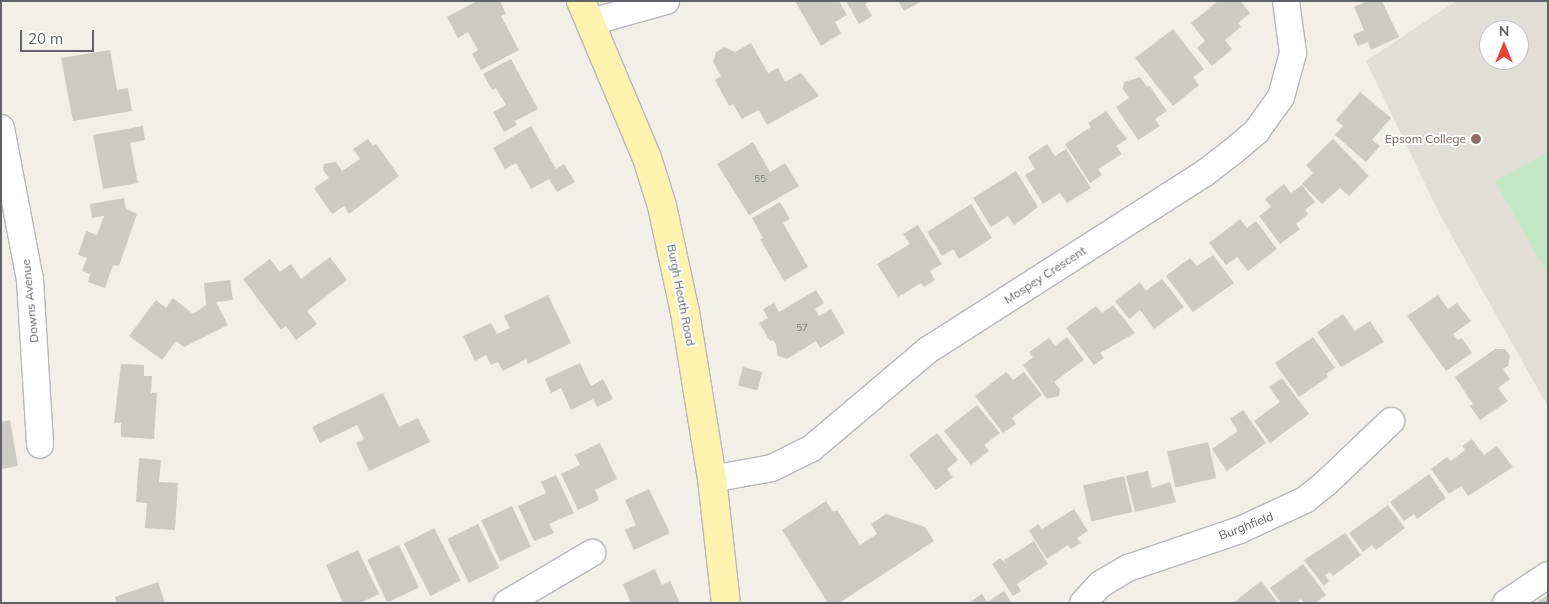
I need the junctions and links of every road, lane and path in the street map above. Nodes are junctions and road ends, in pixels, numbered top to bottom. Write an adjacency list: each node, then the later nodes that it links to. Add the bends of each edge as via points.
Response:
1 (666, 1): 3 (street)
2 (1286, 1): 7 (street, Mospey Crescent, via 1293,53 1281,97 1256,132 1231,153 1205,174 928,350 812,448 772,468)
3 (586, 12): 7 (main road, Burgh Heath Road, via 647,158 662,206 685,312)
4 (1, 128): 6 (street, Downs Avenue, via 30,280)
5 (1391, 421): 12 (street, Burghfield, via 1305,500 1240,530 1128,568 1101,584)
6 (40, 446)
7 (712, 479): 11 (main road, Burgh Heath Road)
8 (592, 553): 10 (street)
9 (1548, 575): 13 (street)
10 (507, 603)
11 (726, 603)
12 (1083, 603)
13 (1506, 603)

